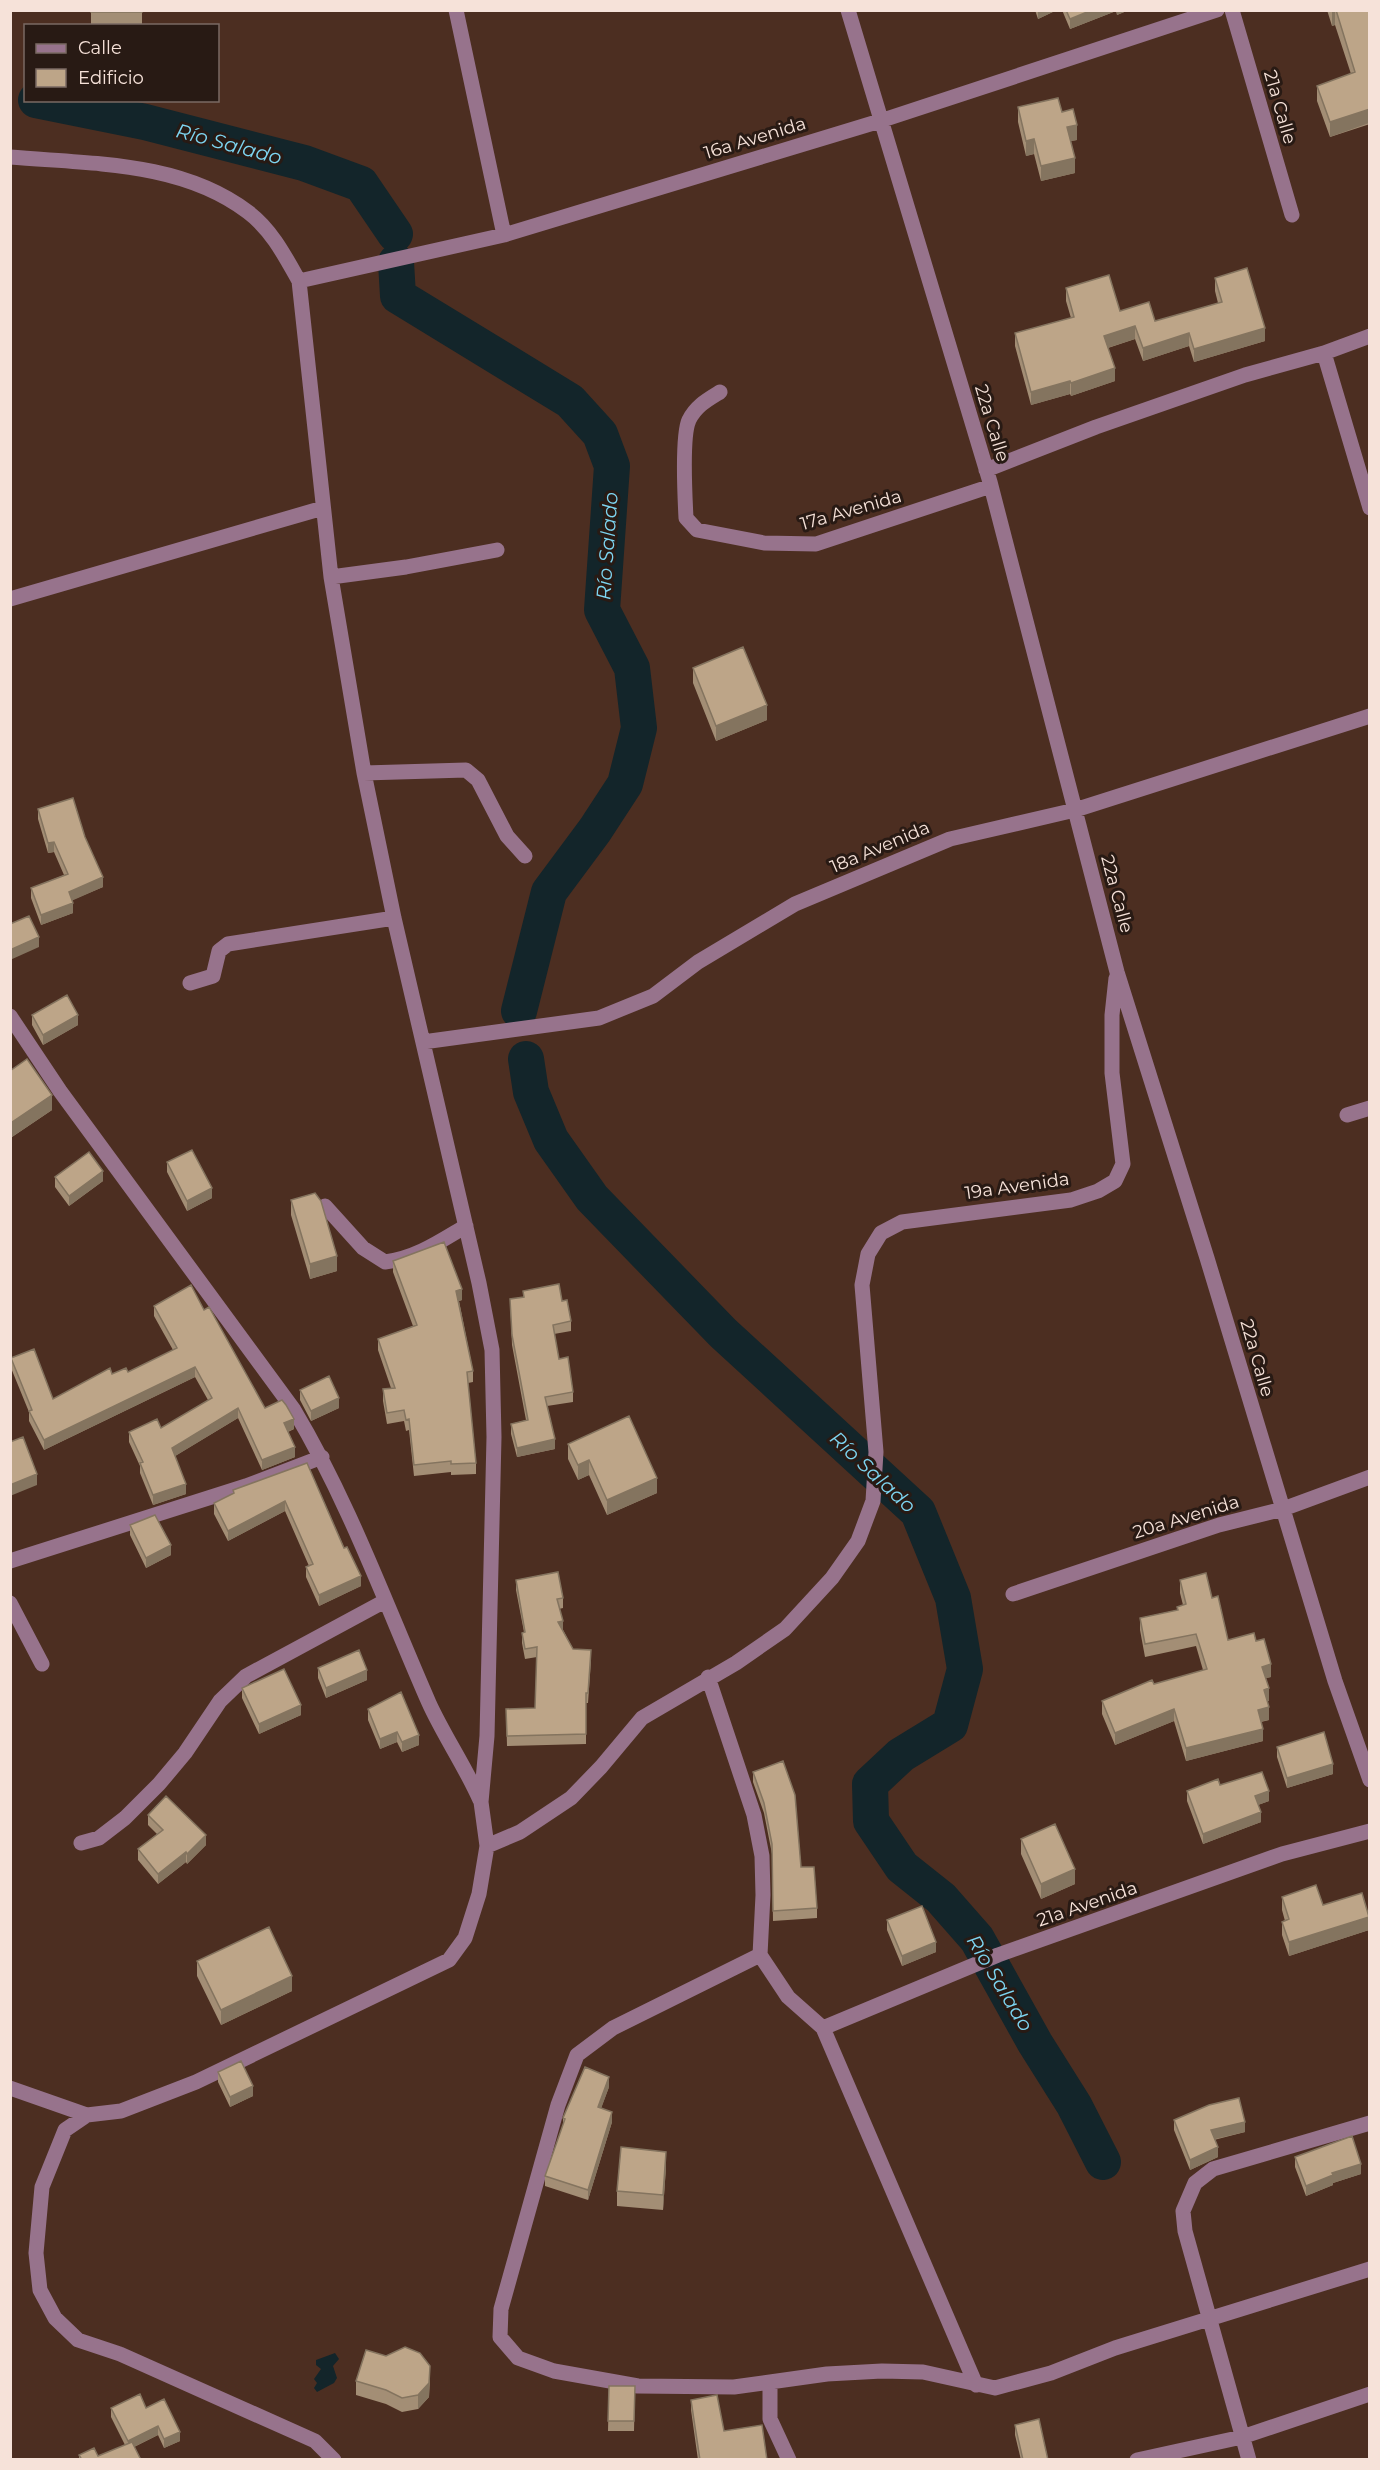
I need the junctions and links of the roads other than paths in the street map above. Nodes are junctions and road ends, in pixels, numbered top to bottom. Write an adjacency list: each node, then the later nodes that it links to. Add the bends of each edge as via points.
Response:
1 (456, 10): 8 (street)
2 (848, 10): 5 (street, 22a Calle)
3 (1217, 10): 5 (street, 16a Avenida)
4 (1232, 10): 7 (street, 21a Calle)
5 (880, 120): 8 (street, 16a Avenida); 13 (street, 22a Calle)
6 (10, 157): 9 (street, via 151,171 210,189 249,212 279,245)
7 (1292, 215)
8 (504, 234): 9 (street, 16a Avenida)
9 (299, 281): 15 (street)
10 (1370, 336): 11 (street)
11 (1324, 353): 13 (street, via 1245,375); 16 (street)
12 (720, 392): 14 (street, 17a Avenida, via 698,406 687,422 686,518 697,530 764,543 816,544)
13 (986, 470): 14 (street, 22a Calle)
14 (991, 486): 22 (street, 22a Calle)
15 (323, 508): 18 (street); 19 (street)
16 (1370, 508)
17 (497, 550): 18 (street)
18 (331, 578): 21 (street)
19 (10, 599)
20 (1370, 716): 22 (street, 18a Avenida)
21 (364, 773): 23 (street, via 466,770 478,780 507,836); 24 (street)
22 (1075, 810): 25 (street, 22a Calle); 28 (street, 18a Avenida, via 950,839 795,904 698,962 653,996 599,1018)
23 (525, 856)
24 (394, 918): 26 (street, via 228,944 219,951 213,976); 28 (street)
25 (1117, 972): 35 (street, 22a Calle); 41 (street, 19a Avenida, via 1111,1049 1123,1164 1115,1180 1071,1200 902,1222 881,1233 868,1254 862,1285 876,1452 873,1501 858,1541 832,1578 785,1629)
26 (190, 983)
27 (10, 1016): 33 (street, via 60,1091 294,1410)
28 (423, 1042): 32 (street)
29 (1370, 1108): 30 (street)
30 (1347, 1115)
31 (325, 1206): 32 (street, via 363,1248 385,1262 416,1255)
32 (466, 1226): 42 (street, via 492,1350 494,1437)
33 (321, 1457): 36 (street, via 225,1493); 38 (street)
34 (1370, 1478): 35 (street, 20a Avenida)
35 (1283, 1509): 37 (street, 20a Avenida, via 1219,1525); 44 (street, 22a Calle, via 1335,1681)
36 (10, 1561)
37 (1013, 1594)
38 (385, 1601): 43 (street, via 431,1707); 47 (street, via 246,1676 220,1701 159,1784 99,1838)
39 (10, 1603): 40 (street)
40 (42, 1664)
41 (708, 1677): 48 (street, via 642,1718 571,1798 520,1832); 49 (street, via 754,1815 762,1856)
42 (486, 1747): 43 (street, via 475,1762); 45 (street)
43 (460, 1758): 45 (street)
44 (1370, 1780)
45 (481, 1803): 48 (street)
46 (1370, 1831): 50 (street, 21a Avenida, via 1282,1854 998,1955)
47 (81, 1843)
48 (487, 1846): 52 (street, via 465,1938 449,1960 196,2082 121,2111)
49 (760, 1954): 50 (street, via 788,1997); 56 (street, via 612,2028 578,2055 558,2105 527,2213 501,2309 500,2337 518,2358 554,2371 638,2386 735,2388)
50 (823, 2028): 57 (street)
51 (10, 2088): 52 (street)
52 (87, 2115): 60 (street, via 65,2130 42,2187 36,2253 40,2290 55,2318 78,2340 120,2354 315,2441)
53 (1370, 2123): 55 (street, via 1213,2169 1195,2183 1183,2211)
54 (1370, 2269): 55 (street)
55 (1208, 2321): 57 (street, via 1015,2383 995,2388); 59 (street)
56 (770, 2383): 57 (street, via 882,2371 923,2372); 61 (street, via 770,2419)
57 (976, 2385)
58 (1370, 2394): 59 (street)
59 (1242, 2437): 62 (street); 63 (street)
60 (334, 2460)
61 (789, 2460)
62 (1137, 2460)
63 (1249, 2460)

